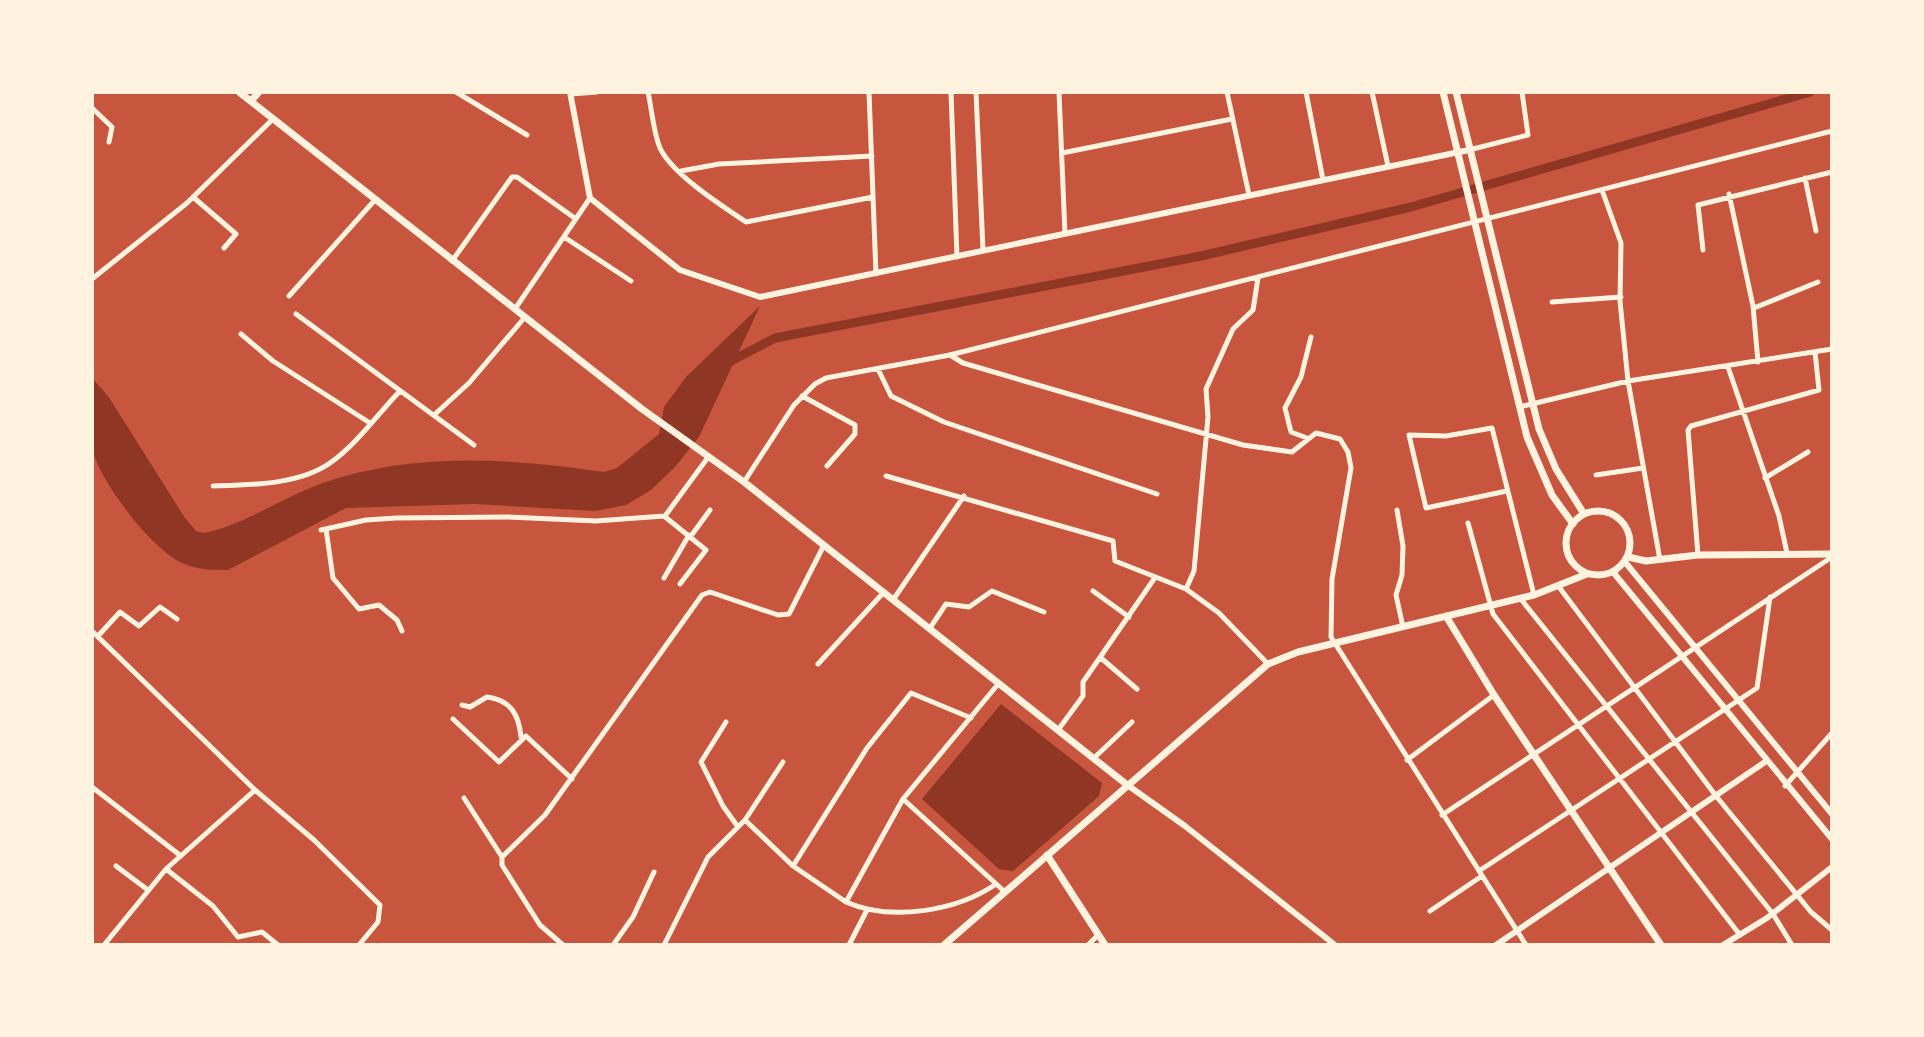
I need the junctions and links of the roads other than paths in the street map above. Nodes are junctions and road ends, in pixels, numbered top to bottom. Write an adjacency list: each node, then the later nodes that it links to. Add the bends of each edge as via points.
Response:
1 (239, 92): 17 (main road)
2 (259, 92): 17 (main road)
3 (456, 92): 22 (street)
4 (597, 92): 16 (street)
5 (648, 92): 29 (street, via 660,148)
6 (869, 92): 27 (street)
7 (951, 92): 49 (street)
8 (976, 92): 47 (street)
9 (1059, 92): 25 (street)
10 (1227, 92): 20 (street)
11 (1306, 92): 32 (street)
12 (1372, 92): 28 (street)
13 (1443, 92): 26 (main road)
14 (1456, 92): 24 (main road)
15 (1522, 92): 24 (street, via 1528,135)
16 (571, 93): 38 (street)
17 (251, 101): 19 (main road)
18 (92, 108): 23 (street, via 112,127)
19 (273, 119): 36 (street); 39 (main road)
20 (1232, 119): 25 (street); 35 (street)
21 (1832, 131): 33 (street)
22 (527, 135)
23 (109, 142)
24 (1469, 150): 26 (street); 41 (main road)
25 (1062, 153): 44 (street)
26 (1456, 153): 28 (street); 42 (main road)
27 (872, 156): 29 (street); 37 (street)
28 (1388, 166): 32 (street)
29 (680, 171): 37 (street, via 746,222)
30 (1832, 172): 31 (street)
31 (1805, 178): 34 (street); 43 (street)
32 (1323, 180): 35 (street)
33 (1602, 190): 41 (street); 57 (street, via 1621,243)
34 (1729, 194): 48 (street, via 1698,205); 59 (street)
35 (1249, 195): 44 (street)
36 (193, 197): 46 (street, via 236,234); 53 (street)
37 (873, 197): 51 (street)
38 (590, 198): 40 (street); 51 (street, via 680,270 760,297)
39 (374, 201): 50 (main road); 56 (street)
40 (576, 219): 45 (street); 50 (street, via 512,177)
41 (1486, 219): 42 (street); 74 (main road)
42 (1473, 221): 52 (street); 75 (main road)
43 (1816, 231)
44 (1065, 234): 47 (street)
45 (564, 237): 54 (street); 60 (street)
46 (224, 248)
47 (983, 250): 49 (street)
48 (1703, 250)
49 (957, 257): 51 (street)
50 (452, 261): 60 (main road)
51 (876, 274)
52 (1258, 278): 67 (street); 79 (street, via 1253,310 1233,329 1209,378)
53 (92, 279)
54 (631, 281)
55 (1818, 282): 59 (street)
56 (289, 296)
57 (1621, 297): 58 (street); 71 (street)
58 (1552, 302)
59 (1754, 308): 68 (street)
60 (514, 310): 62 (main road)
61 (296, 314): 72 (street)
62 (525, 317): 77 (street); 83 (main road)
63 (241, 334): 78 (street, via 273,361)
64 (1311, 337): 80 (street, via 1301,377 1285,408 1291,432)
65 (1832, 349): 66 (street)
66 (1815, 352): 68 (street); 76 (street, via 1819,390)
67 (950, 355): 70 (street); 79 (street)
68 (1758, 362): 69 (street)
69 (1728, 367): 71 (street); 76 (street)
70 (878, 369): 73 (street, via 826,378); 92 (street, via 891,396 944,422)
71 (1628, 381): 74 (street); 85 (street)
72 (400, 391): 77 (street); 78 (street)
73 (802, 396): 84 (street, via 855,425 855,434); 89 (street)
74 (1532, 404): 75 (street); 96 (main road, via 1556,469)
75 (1518, 407): 99 (main road, via 1536,463)
76 (1741, 413): 88 (street); 103 (street, via 1688,430)
77 (434, 415): 81 (street)
78 (370, 423): 90 (street, via 327,465 290,479)
79 (1206, 434): 80 (street, via 1283,453 1297,450); 113 (street, via 1194,571)
80 (1307, 438): 130 (street, via 1316,433 1340,439 1351,468 1329,606)
81 (474, 445)
82 (1808, 452): 88 (street)
83 (706, 453): 89 (main road); 97 (street)
84 (827, 466)
85 (1643, 468): 86 (street); 106 (street)
86 (1596, 475)
87 (886, 476): 93 (street)
88 (1765, 478): 102 (street)
89 (744, 482): 101 (main road)
90 (213, 486)
91 (1507, 491): 91 (street, via 1492,428 1446,436 1409,435 1426,508); 116 (street)
92 (1157, 494)
93 (964, 496): 110 (street, via 1113,541 1115,561); 119 (street)
94 (710, 510): 100 (street)
95 (1397, 510): 126 (street, via 1403,546 1396,595)
96 (1584, 514): 99 (main road); 105 (main road, via 1605,512 1623,522 1631,542)
97 (664, 516): 100 (street); 128 (street, via 596,521 396,518 324,530 336,583 359,609 379,605)
98 (1468, 523): 120 (street)
99 (1573, 524): 108 (main road, via 1566,550)
100 (690, 536): 109 (street); 111 (street, via 706,550)
101 (824, 545): 115 (main road); 161 (street, via 789,614 705,592)
102 (1787, 553): 103 (main road); 104 (main road)
103 (1698, 555): 106 (main road)
104 (1832, 555): 117 (street)
105 (1626, 560): 106 (main road); 107 (main road); 131 (street)
106 (1660, 560)
107 (1613, 572): 108 (main road); 132 (street)
108 (1587, 574): 112 (main road)
109 (664, 578)
110 (1154, 579): 113 (street); 123 (street)
111 (680, 584)
112 (1559, 587): 116 (main road); 137 (street)
113 (1186, 589): 135 (street, via 1219,613)
114 (1093, 591): 123 (street)
115 (884, 592): 119 (main road); 134 (street)
116 (1534, 595): 118 (main road)
117 (1770, 597): 131 (street); 140 (street, via 1758,683)
118 (1520, 598): 120 (main road); 142 (street)
119 (893, 600): 125 (main road)
120 (1491, 606): 122 (main road); 148 (street)
121 (1044, 612): 125 (street, via 992,591 969,607 946,604)
122 (1446, 616): 126 (main road); 139 (main road)
123 (1129, 617): 133 (street)
124 (177, 619): 129 (street, via 160,607 139,626 120,612)
125 (930, 628): 136 (main road)
126 (1404, 628): 130 (main road)
127 (92, 631): 129 (street)
128 (402, 631)
129 (98, 636): 165 (street)
130 (1335, 644): 135 (main road); 156 (street)
131 (1693, 649): 132 (street); 140 (street)
132 (1681, 657): 137 (street); 143 (street)
133 (1101, 658): 138 (street); 149 (street, via 1083,682 1082,699)
134 (818, 664)
135 (1268, 664): 162 (main road)
136 (999, 683): 145 (street); 149 (main road)
137 (1632, 688): 142 (street); 152 (street)
138 (1137, 689)
139 (1494, 695): 153 (main road); 156 (street)
140 (1738, 702): 143 (street); 159 (street)
141 (462, 705): 151 (street, via 470,707 487,697 504,701 518,718)
142 (1604, 707): 148 (street); 155 (street)
143 (1725, 712): 152 (street); 158 (street)
144 (453, 719): 151 (street, via 499,762)
145 (971, 719): 168 (street); 181 (street, via 911,693 867,748)
146 (726, 722): 174 (street, via 701,762)
147 (1132, 722): 154 (street)
148 (1576, 726): 153 (street); 160 (street)
149 (1058, 730): 154 (main road)
150 (1832, 733): 159 (street)
151 (521, 737): 161 (street)
152 (1674, 742): 155 (street); 166 (street)
153 (1534, 755): 169 (main road); 172 (street)
154 (1094, 758): 162 (main road)
155 (1648, 759): 160 (street); 170 (street)
156 (1407, 760): 172 (street)
157 (783, 762): 173 (street)
158 (1765, 762): 163 (street); 166 (street)
159 (1797, 773): 163 (street); 171 (street)
160 (1617, 778): 169 (street); 175 (street)
161 (572, 779): 179 (street, via 540,821)
162 (1126, 784): 177 (main road); 209 (street)
163 (1785, 786): 176 (street)
164 (92, 787): 178 (street)
165 (255, 790): 178 (street); 201 (street, via 380,905 378,922)
166 (1716, 796): 170 (street); 190 (street)
167 (464, 798): 179 (street)
168 (903, 799): 187 (street); 191 (street)
169 (1570, 809): 184 (main road); 186 (street)
170 (1691, 813): 175 (street); 194 (street)
171 (1832, 814)
172 (1442, 815): 186 (street)
173 (745, 820): 174 (street); 181 (street)
174 (738, 827): 204 (street, via 708,857)
175 (1660, 833): 184 (street); 198 (street)
176 (1832, 839)
177 (1047, 855): 189 (main road); 197 (main road)
178 (181, 856): 183 (street)
179 (502, 857): 202 (street, via 533,915)
180 (116, 866): 188 (street)
181 (793, 866): 191 (street)
182 (1832, 867): 190 (street)
183 (166, 869): 188 (street); 200 (street, via 213,906 238,937 262,932)
184 (1609, 869): 195 (street); 212 (main road)
185 (654, 872): 203 (street)
186 (1480, 874): 193 (street); 195 (street)
187 (996, 884): 189 (street); 192 (street, via 955,903 899,912)
188 (148, 890): 199 (street)
189 (1005, 892): 206 (main road)
190 (1797, 895): 194 (street); 196 (street)
191 (846, 902): 192 (street)
192 (867, 910): 205 (street)
193 (1430, 911)
194 (1773, 914): 198 (street); 214 (street)
195 (1517, 930): 210 (street); 211 (street)
196 (1832, 930)
197 (1098, 935): 207 (street); 208 (main road)
198 (1740, 936): 213 (street)
199 (104, 945)
200 (278, 945)
201 (359, 945)
202 (563, 945)
203 (613, 945)
204 (664, 945)
205 (849, 945)
206 (944, 945)
207 (1088, 945)
208 (1105, 945)
209 (1335, 945)
210 (1496, 945)
211 (1526, 945)
212 (1661, 945)
213 (1723, 945)
214 (1792, 945)

